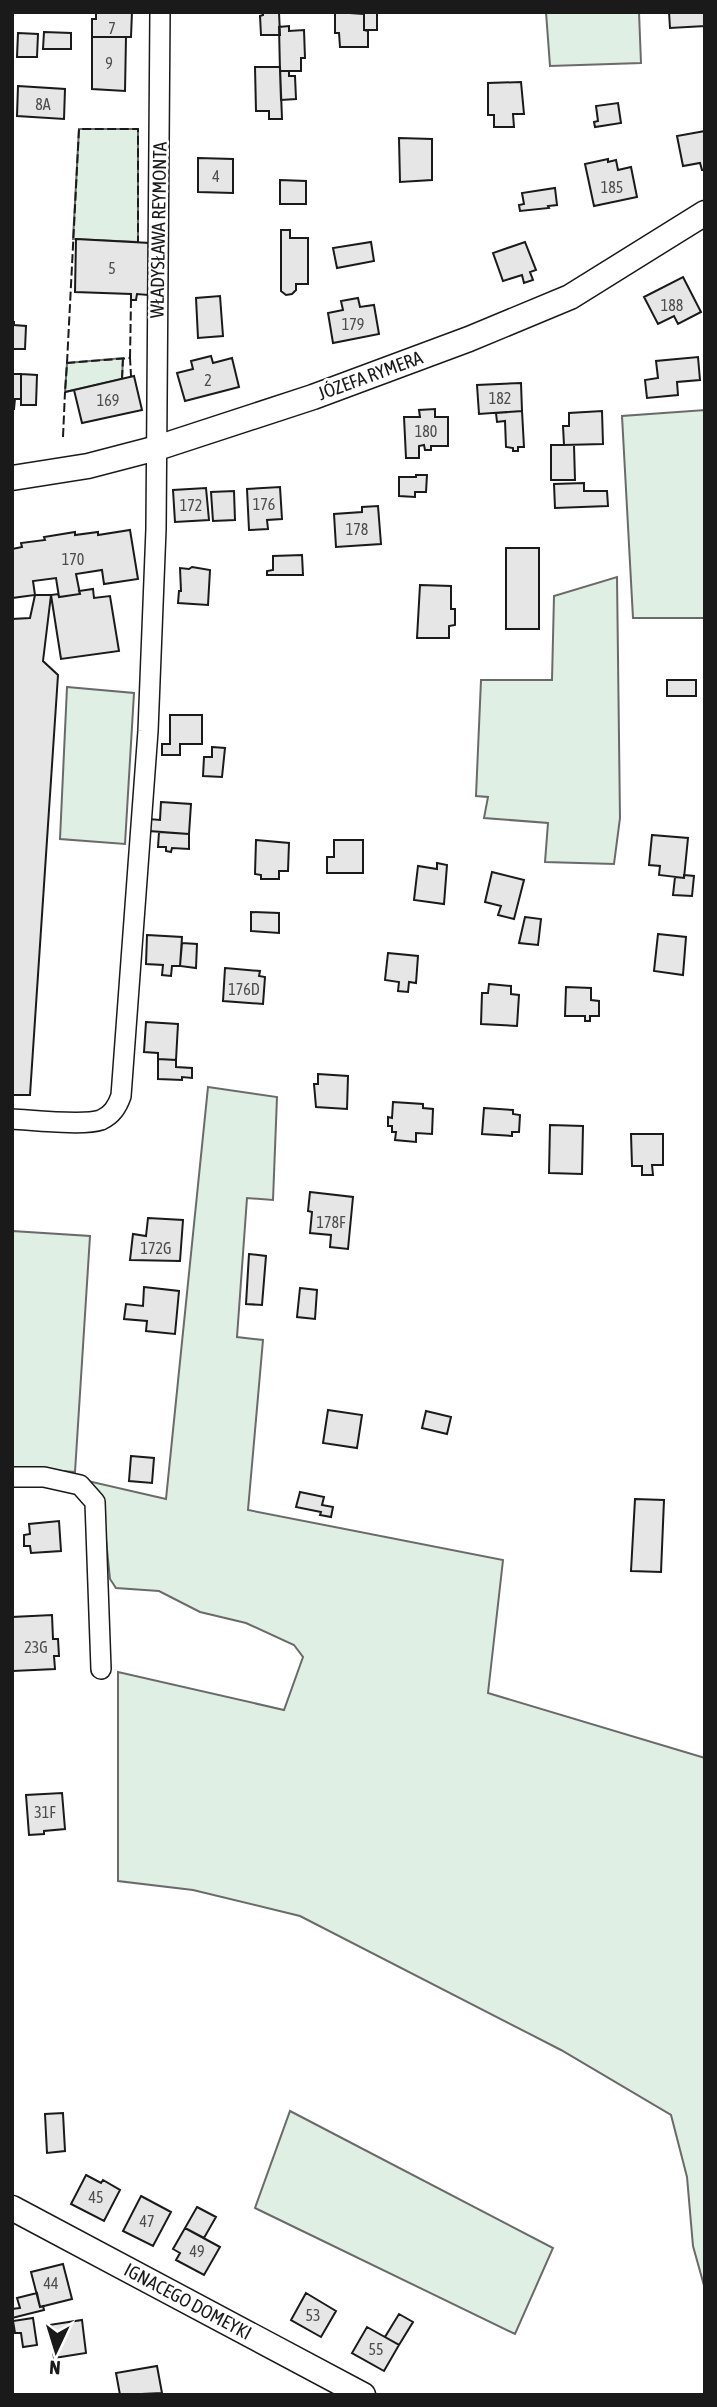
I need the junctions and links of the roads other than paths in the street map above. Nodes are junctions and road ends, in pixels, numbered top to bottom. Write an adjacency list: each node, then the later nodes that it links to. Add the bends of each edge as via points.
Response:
1 (160, 12): 3 (street, WŁADYSŁAWA REYMONTA)
2 (705, 212): 3 (street, JÓZEFA RYMERA, via 570,297 313,397)
3 (156, 448): 4 (street, JÓZEFA RYMERA, via 79,468); 5 (street, WŁADYSŁAWA REYMONTA, via 148,732 121,1096 111,1114 92,1122)
4 (12, 478)
5 (12, 1119)
6 (12, 1477): 7 (street, via 44,1477 80,1485 95,1502)
7 (101, 1670)
8 (12, 2208): 9 (street, IGNACEGO DOMEYKI)
9 (363, 2395)

